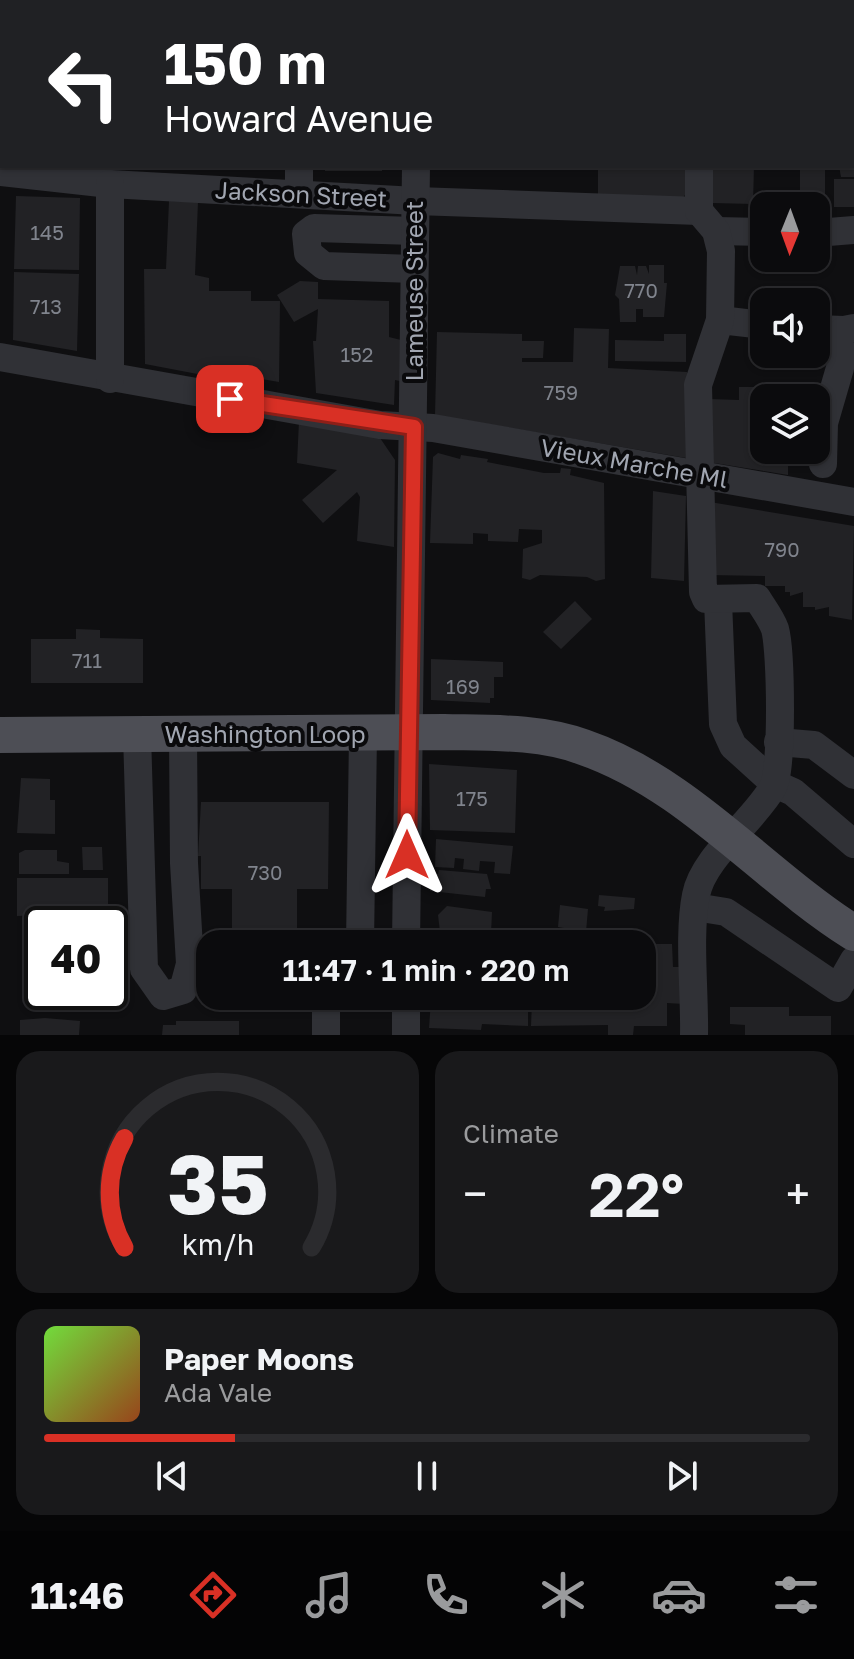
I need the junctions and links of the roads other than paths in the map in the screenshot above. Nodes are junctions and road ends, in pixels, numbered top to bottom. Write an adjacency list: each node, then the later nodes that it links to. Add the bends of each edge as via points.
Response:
1 (299, 168): 7 (street)
2 (416, 168): 8 (street, Lameuse Street)
3 (699, 168): 9 (street)
4 (0, 172): 6 (street, Jackson Street)
5 (151, 176): 6 (street, Jackson Street); 7 (street, Jackson Street)
6 (110, 184): 19 (street)
7 (299, 194): 8 (street, Jackson Street)
8 (416, 201): 9 (street, Jackson Street); 12 (street, Lameuse Street)
9 (707, 221): 10 (street, Jackson Street); 15 (street, via 721,251)
10 (750, 229)
11 (854, 230): 13 (street)
12 (415, 231): 14 (street, Lameuse Street); 14 (street, via 314,228 306,234 308,253 324,266)
13 (830, 232)
14 (414, 269): 21 (street, Lameuse Street)
15 (720, 320): 16 (street); 22 (street, via 698,385)
16 (750, 323)
17 (838, 329): 20 (street, via 840,368)
18 (0, 357): 19 (street, Vieux Marche Ml)
19 (110, 379): 21 (street, Vieux Marche Ml)
20 (830, 402)
21 (414, 427): 22 (street, Vieux Marche Ml); 26 (street, Lameuse Street)
22 (698, 476): 23 (street, Vieux Marche Ml); 24 (street, via 703,592 706,599)
23 (854, 502)
24 (718, 601): 31 (street, via 757,598 775,631); 33 (street, via 723,724 733,746)
25 (0, 712): 27 (main road, Washington Loop)
26 (408, 727): 27 (main road, Washington Loop, via 360,716); 30 (main road, Washington Loop); 34 (main road, Washington Loop, via 582,746 651,778); 39 (street, Lameuse Street)
27 (189, 729): 28 (main road, Washington Loop); 30 (main road, Washington Loop); 41 (street, via 184,863)
28 (137, 734): 29 (main road, Washington Loop); 43 (street, via 144,969 163,996 183,990)
29 (0, 735)
30 (363, 735): 38 (street)
31 (778, 742): 32 (street, via 814,745); 33 (street)
32 (854, 775)
33 (775, 784): 34 (street); 35 (street, via 793,792)
34 (737, 833): 36 (street, via 701,883); 37 (main road, Washington Loop); 40 (main road, Washington Loop, via 815,908)
35 (854, 844)
36 (695, 907): 42 (street, via 726,912 838,988); 48 (street)
37 (854, 912)
38 (360, 930)
39 (406, 930)
40 (854, 933)
41 (196, 939)
42 (854, 960)
43 (196, 970)
44 (326, 1010): 46 (street)
45 (406, 1010): 47 (street)
46 (326, 1035)
47 (406, 1035)
48 (694, 1035)

